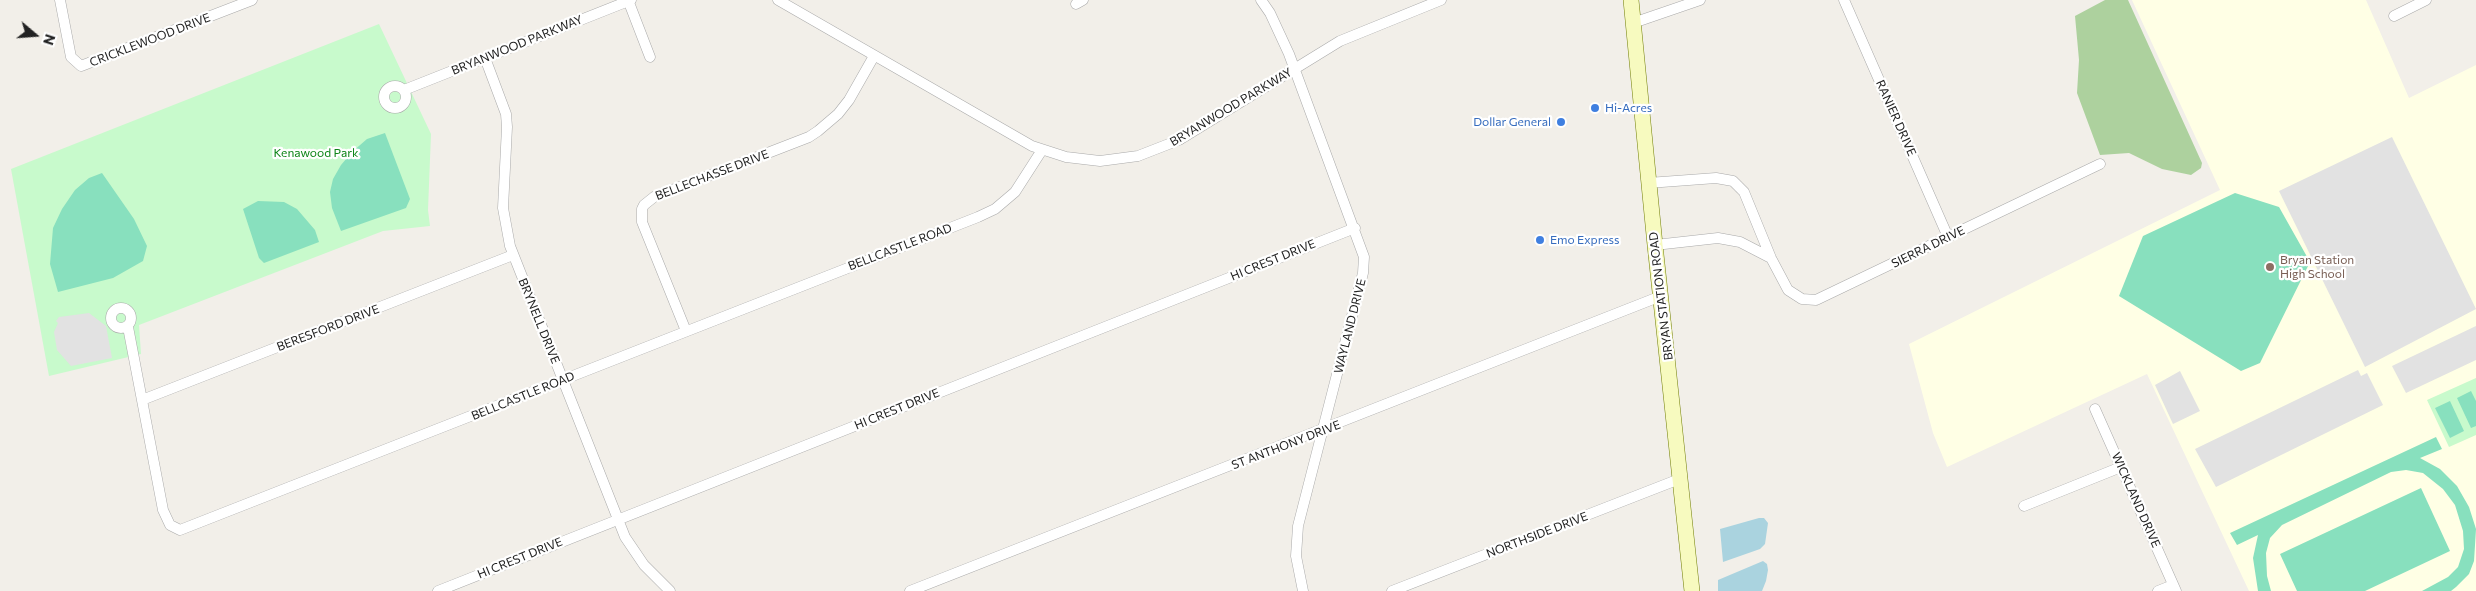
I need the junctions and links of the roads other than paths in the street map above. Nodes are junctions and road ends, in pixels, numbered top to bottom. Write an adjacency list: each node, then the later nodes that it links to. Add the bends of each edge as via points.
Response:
1 (60, 0): 2 (street, CRICKLEWOOD DRIVE, via 69,52 76,64 82,66)
2 (252, 0)
3 (629, 0): 14 (street); 15 (street, BRYANWOOD PARKWAY)
4 (778, 0): 13 (street, BRYANWOOD PARKWAY)
5 (1261, 0): 16 (street, WAYLAND DRIVE)
6 (1441, 0): 16 (street, BRYANWOOD PARKWAY, via 1340,41)
7 (1631, 0): 12 (main road, BRYAN STATION ROAD)
8 (1700, 0): 12 (street)
9 (1844, 0): 22 (street, RANIER DRIVE)
10 (2426, 0): 11 (street)
11 (2394, 16)
12 (1633, 23): 20 (main road, BRYAN STATION ROAD)
13 (874, 56): 18 (street, BRYANWOOD PARKWAY); 28 (street, BELLECHASSE DRIVE, via 849,100 818,131 654,197 644,205 642,222)
14 (650, 57)
15 (485, 58): 17 (street, BRYANWOOD PARKWAY); 24 (street, BRYNELL DRIVE, via 506,114 503,208)
16 (1294, 68): 18 (street, BRYANWOOD PARKWAY, via 1179,140 1138,156 1091,160); 21 (street, WAYLAND DRIVE)
17 (404, 90)
18 (1042, 150): 28 (street, BELLCASTLE ROAD, via 1022,183 995,209)
19 (2100, 164): 22 (street, SIERRA DRIVE)
20 (1648, 184): 23 (main road, BRYAN STATION ROAD); 25 (street, SIERRA DRIVE, via 1716,178 1733,181 1744,192)
21 (1355, 228): 32 (street, WAYLAND DRIVE, via 1364,257 1363,273); 36 (street, HI CREST DRIVE)
22 (1948, 237): 25 (street, SIERRA DRIVE, via 1816,300 1794,296)
23 (1655, 245): 25 (street, via 1718,238 1740,242); 26 (main road, BRYAN STATION ROAD)
24 (513, 255): 29 (street, BRYNELL DRIVE); 30 (street, BERESFORD DRIVE)
25 (1771, 258)
26 (1661, 296): 32 (street, ST ANTHONY DRIVE); 34 (main road, BRYAN STATION ROAD)
27 (128, 327): 30 (street, BELLCASTLE ROAD)
28 (686, 331): 29 (street, BELLCASTLE ROAD)
29 (563, 380): 30 (street, BELLCASTLE ROAD, via 180,530 170,525 163,510); 36 (street, BRYNELL DRIVE)
30 (142, 400)
31 (2095, 409): 33 (street, WICKLAND DRIVE)
32 (1323, 430): 40 (street, ST ANTHONY DRIVE); 41 (street, WAYLAND DRIVE, via 1298,526 1296,556)
33 (2121, 467): 35 (street); 37 (street, WICKLAND DRIVE)
34 (1682, 478): 42 (street, NORTHSIDE DRIVE); 43 (main road, BRYAN STATION ROAD)
35 (2024, 506)
36 (618, 520): 38 (street, HI CREST DRIVE); 39 (street, BRYNELL DRIVE, via 634,552)
37 (2175, 588): 44 (street)
38 (438, 591)
39 (670, 591)
40 (910, 591)
41 (1303, 591)
42 (1392, 591)
43 (1692, 591)
44 (2158, 591)

